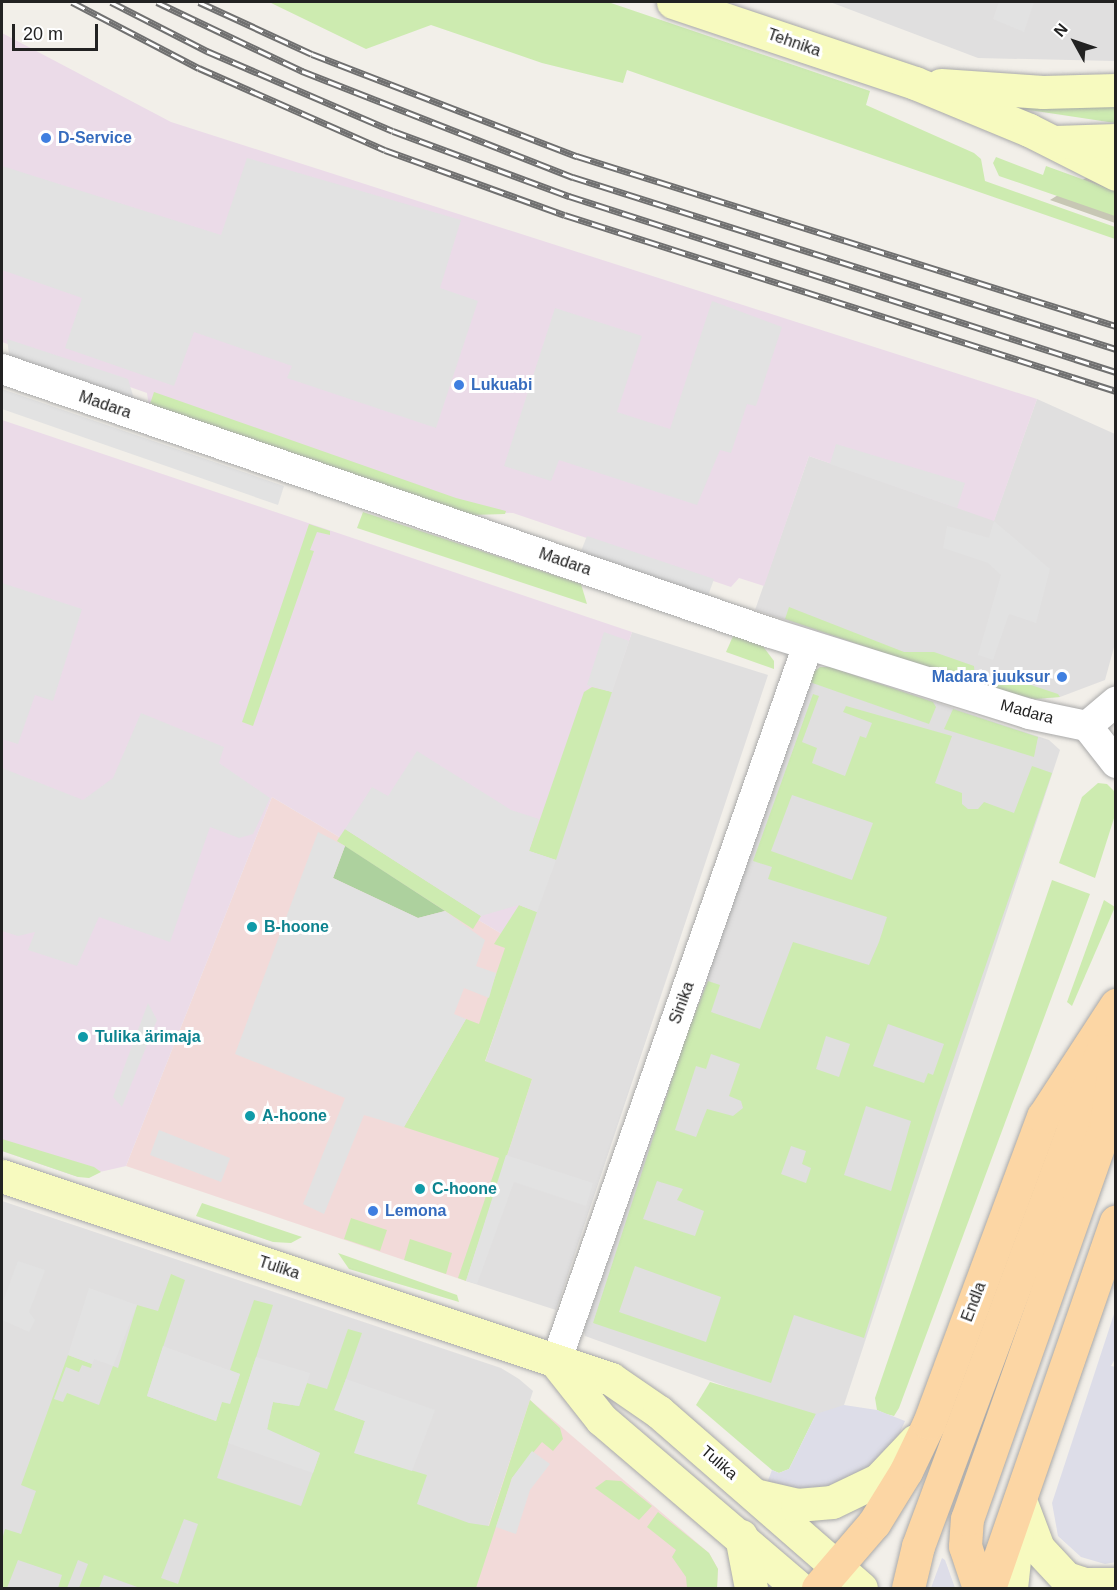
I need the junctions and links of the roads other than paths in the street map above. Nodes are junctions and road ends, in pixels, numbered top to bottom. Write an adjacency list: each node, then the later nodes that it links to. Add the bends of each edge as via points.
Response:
1 (673, 2): 2 (main road, Tehnika)
2 (915, 83): 3 (main road, Tehnika, via 1043,92); 5 (main road, Tehnika)
3 (1116, 90)
4 (1116, 140): 5 (main road, Tehnika)
5 (1052, 142): 6 (main road)
6 (1116, 174)
7 (2, 369): 8 (street, Madara)
8 (808, 645): 10 (street, Madara, via 1029,714); 17 (street, Sinika)
9 (1116, 702): 10 (street)
10 (1087, 726): 11 (street)
11 (1116, 763)
12 (1116, 1005): 18 (main road, Endla, via 1043,1117)
13 (1116, 1015): 26 (main road, via 918,1546)
14 (1116, 1055): 27 (main road, via 1106,1124 967,1519 965,1546)
15 (2, 1176): 17 (main road, Tulika)
16 (1116, 1221): 20 (main road)
17 (556, 1362): 19 (main road, Tulika, via 611,1380 659,1412); 21 (main road, via 601,1419)
18 (929, 1423): 19 (main road, via 898,1462 860,1492 816,1506); 22 (main road, Endla)
19 (757, 1496): 22 (main road, Tulika)
20 (1020, 1500): 23 (main road, via 1038,1548 1066,1578 1086,1584); 28 (main road); 29 (main road)
21 (741, 1536): 24 (main road); 25 (main road)
22 (839, 1581)
23 (1116, 1584)
24 (751, 1588)
25 (799, 1588)
26 (908, 1588)
27 (979, 1588)
28 (990, 1588)
29 (1011, 1588)

